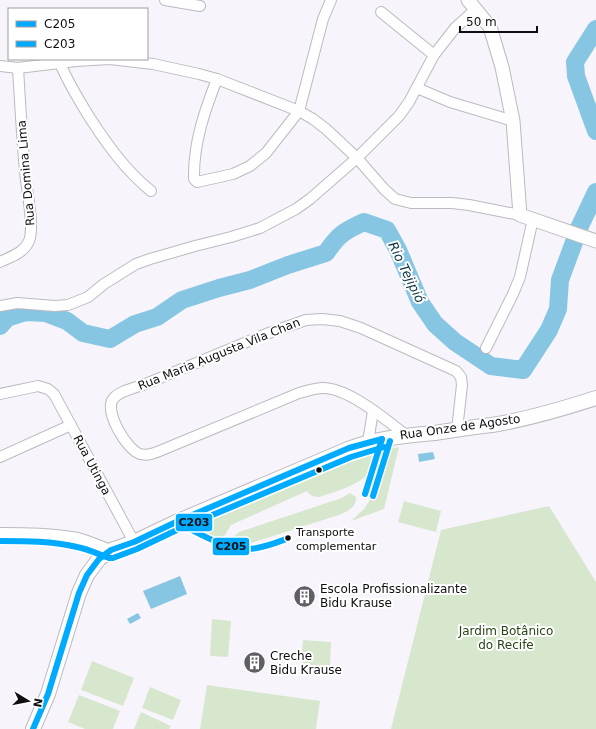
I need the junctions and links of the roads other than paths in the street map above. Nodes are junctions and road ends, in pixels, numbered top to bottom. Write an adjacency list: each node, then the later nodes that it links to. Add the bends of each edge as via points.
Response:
1 (165, 0): 4 (street)
2 (331, 0): 14 (street)
3 (472, 5): 6 (street); 15 (street, via 490,27)
4 (200, 6)
5 (381, 12): 6 (street)
6 (434, 55): 13 (street)
7 (76, 60): 9 (street)
8 (117, 60): 12 (street, via 174,68)
9 (60, 63): 11 (street); 17 (street, via 66,78 105,140 132,174)
10 (0, 66): 11 (street)
11 (18, 68): 21 (street, Rua Domina Lima, via 30,234 24,248)
12 (217, 79): 14 (street); 14 (street, via 196,146 195,182 233,174 250,166 266,153)
13 (417, 88): 15 (street, via 450,102); 16 (street, via 399,116)
14 (299, 111): 16 (street, via 326,129)
15 (514, 121): 18 (street)
16 (357, 158): 18 (street, via 389,194 401,201 470,205); 22 (street, via 310,199 260,228 136,264 88,297 68,305 17,303)
17 (151, 191)
18 (520, 215): 19 (street)
19 (533, 219): 20 (street); 23 (street, via 520,277)
20 (596, 241)
21 (0, 262)
22 (0, 306)
23 (486, 348)
24 (0, 394): 27 (street, Rua Utinga, via 38,386 48,388)
25 (596, 398): 28 (main road, Rua Onze de Agosto, via 529,417)
26 (373, 410): 28 (street, Rua Maria Augusta Vila Chan, via 343,392 314,388 162,450 141,454 132,448 116,426 110,408 112,400 118,395 266,334 306,320 322,319 340,321 361,328 456,371 461,377 462,385); 29 (street); 30 (street)
27 (71, 425): 31 (street); 33 (street, Rua Utinga)
28 (457, 430): 29 (main road, Rua Onze de Agosto)
29 (406, 435): 30 (main road, Rua Onze de Agosto)
30 (368, 442): 33 (main road, Rua Onze de Agosto)
31 (0, 457)
32 (0, 533): 34 (street, via 69,537)
33 (134, 542): 34 (main road, Rua Onze de Agosto)
34 (111, 550): 35 (main road, Rua Onze de Agosto, via 93,566 79,593 48,694)
35 (33, 729)

